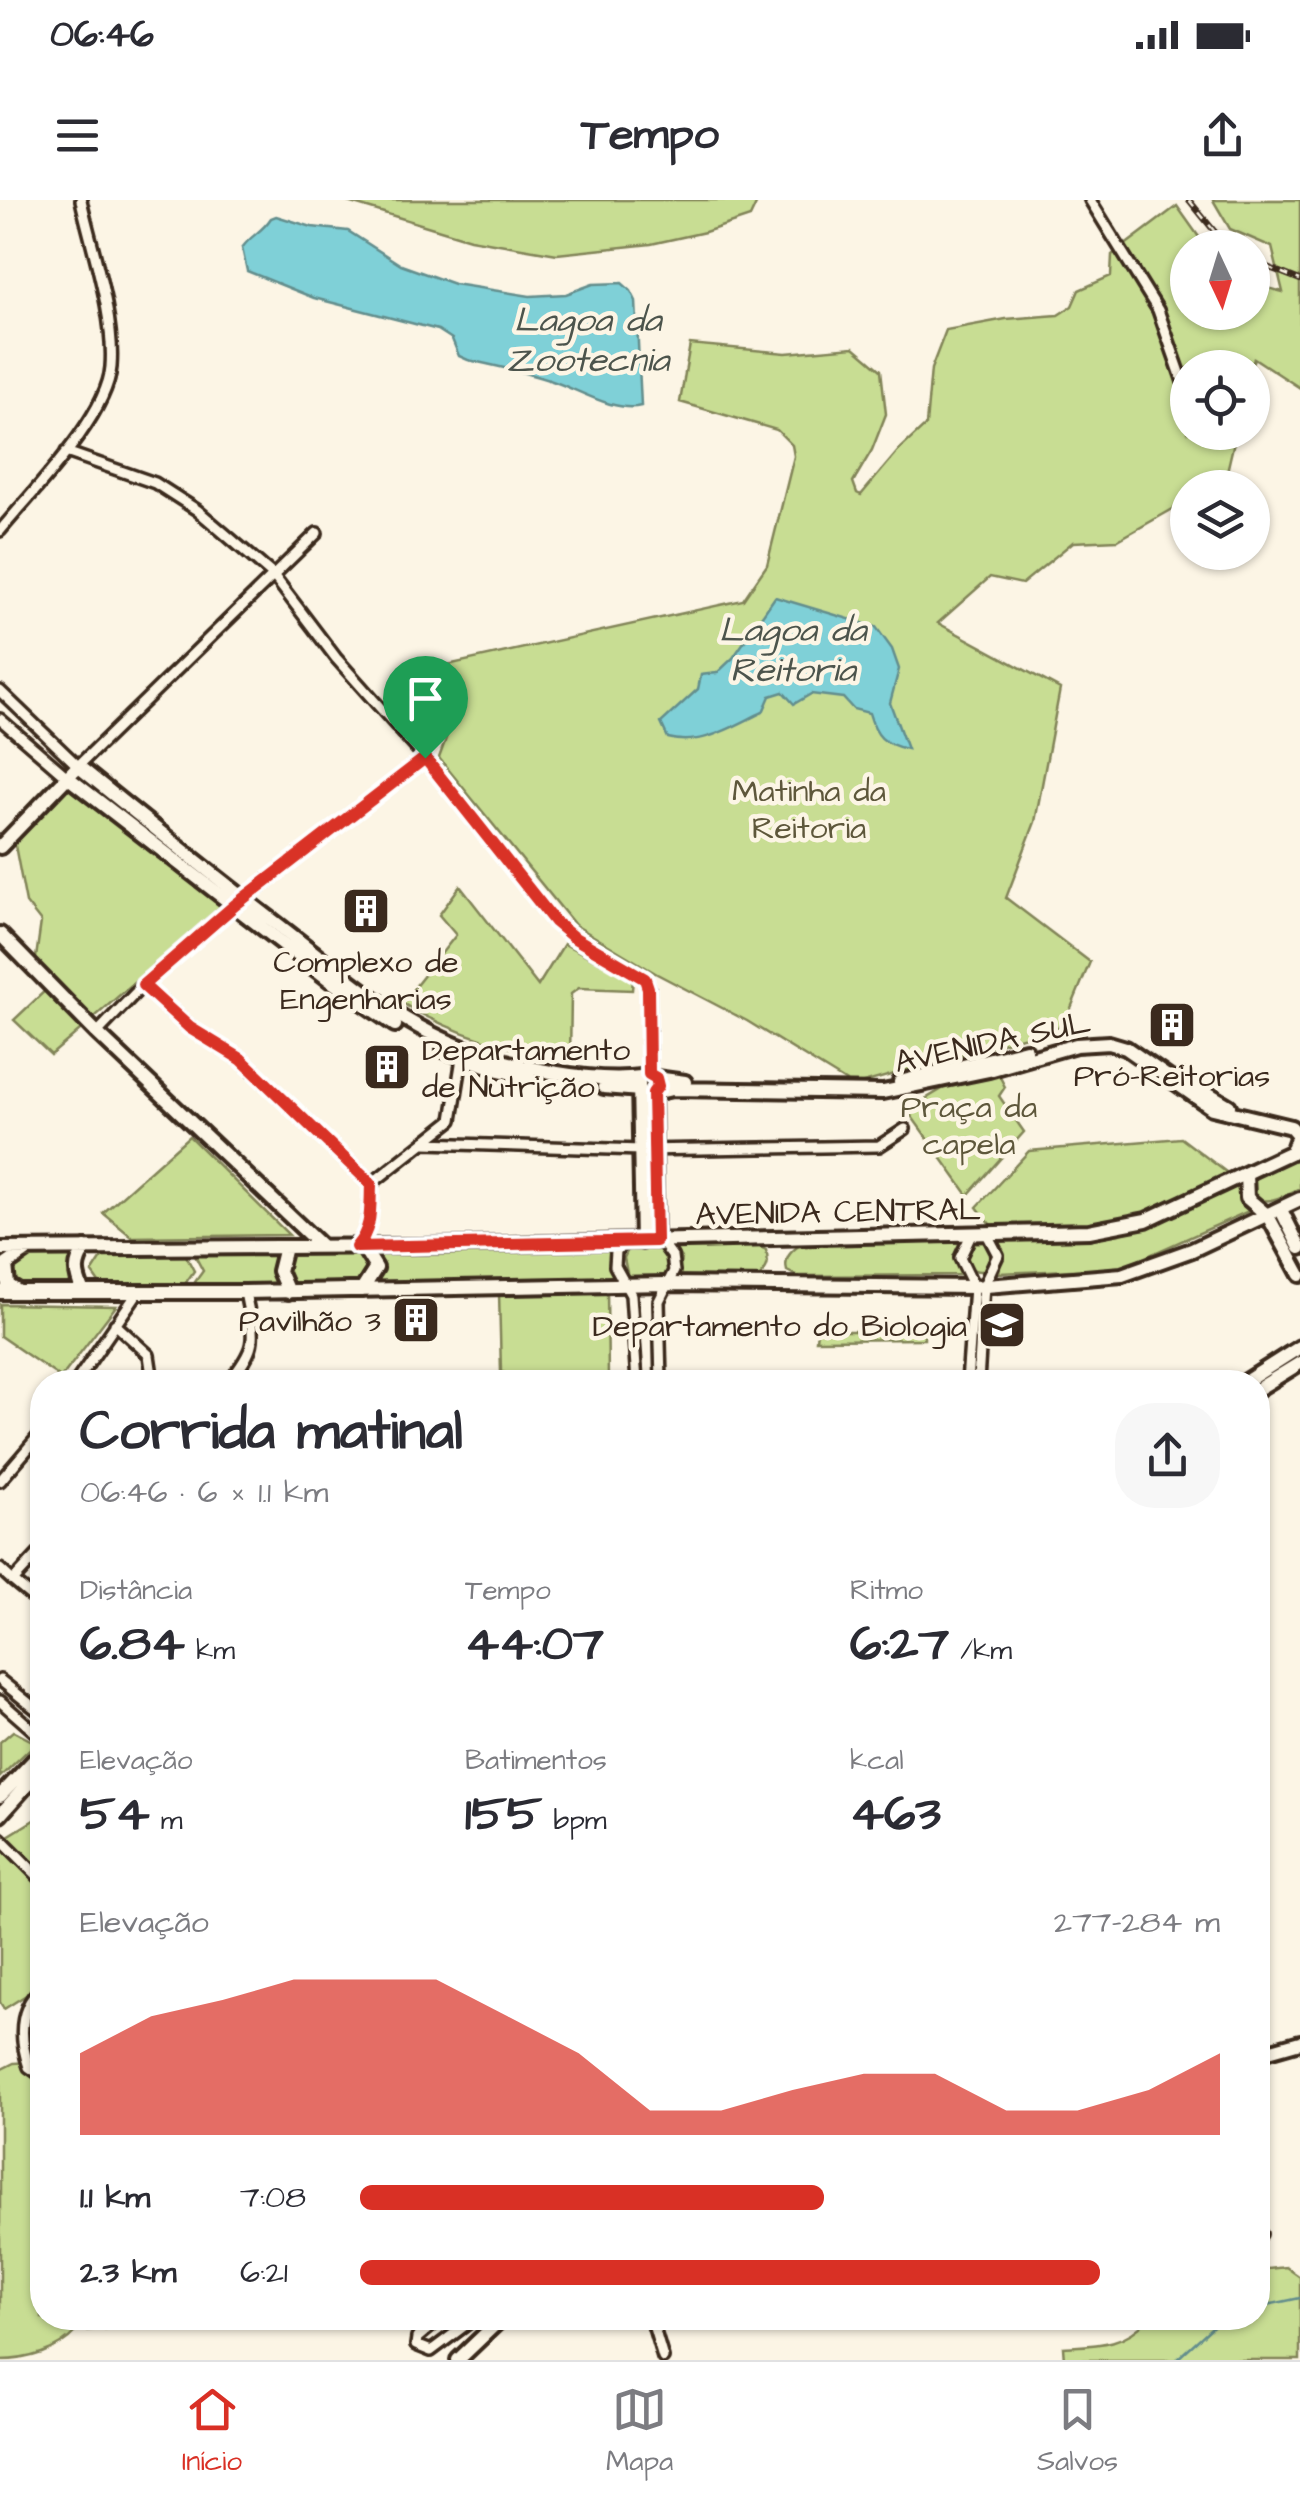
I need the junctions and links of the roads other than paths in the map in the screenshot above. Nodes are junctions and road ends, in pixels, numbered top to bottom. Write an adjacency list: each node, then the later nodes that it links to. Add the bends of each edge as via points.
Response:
1 (81, 200): 4 (street, via 108,320 111,368 99,405)
2 (1090, 200): 3 (street, via 1158,310)
3 (1172, 350)
4 (66, 452): 5 (street); 7 (street, via 155,483)
5 (0, 531)
6 (316, 532): 7 (street)
7 (272, 576): 10 (street); 11 (street)
8 (0, 692): 11 (street)
9 (0, 719): 12 (street)
10 (425, 758): 14 (street); 19 (street, via 555,922 645,979)
11 (78, 766): 12 (street); 14 (street, AVENIDA SUL)
12 (66, 776): 13 (street); 14 (street, AVENIDA SUL)
13 (0, 847)
14 (239, 902): 16 (street); 18 (street, AVENIDA SUL, via 382,1006)
15 (0, 934): 17 (street)
16 (143, 985): 17 (street); 26 (street, via 190,1028 241,1059)
17 (97, 1033): 34 (street)
18 (463, 1054): 19 (street, AVENIDA SUL); 22 (street, via 452,1120)
19 (648, 1085): 20 (street, AVENIDA SUL, via 880,1084 1062,1040 1107,1036 1134,1045 1230,1107); 23 (street); 24 (street, AVENIDA SUL, via 895,1091 1076,1044 1109,1043 1212,1108 1291,1127)
20 (1300, 1120)
21 (905, 1129): 23 (street, via 879,1146)
22 (425, 1142): 23 (street); 26 (street)
23 (647, 1150): 32 (street)
24 (1296, 1150): 25 (street, AVENIDA CENTRAL)
25 (1246, 1175): 28 (street, via 1246,1198); 30 (street, AVENIDA CENTRAL, via 1146,1220 1089,1231)
26 (371, 1184): 35 (street)
27 (1300, 1199): 28 (street)
28 (1275, 1213): 37 (street); 40 (street); 43 (street, via 1122,1274)
29 (971, 1235): 30 (street, AVENIDA CENTRAL); 32 (street, AVENIDA CENTRAL); 43 (street, via 960,1258)
30 (988, 1236): 43 (street, via 998,1255)
31 (623, 1242): 32 (street, AVENIDA CENTRAL); 35 (street, AVENIDA CENTRAL); 41 (street, via 614,1261)
32 (653, 1242): 42 (street, via 673,1263)
33 (285, 1246): 34 (street, AVENIDA CENTRAL); 36 (street, AVENIDA CENTRAL); 50 (street, via 279,1271)
34 (321, 1246): 35 (street, AVENIDA CENTRAL)
35 (360, 1247): 44 (street, via 376,1268)
36 (85, 1248): 39 (street, AVENIDA CENTRAL); 47 (street, via 75,1273)
37 (1300, 1248)
38 (0, 1249): 39 (street, AVENIDA CENTRAL)
39 (28, 1250): 46 (street, via 6,1265 8,1285)
40 (1300, 1275)
41 (625, 1284): 42 (street); 44 (street); 57 (street)
42 (666, 1284): 43 (street); 58 (street, via 659,1301)
43 (979, 1286): 59 (street); 60 (street)
44 (362, 1290): 50 (street)
45 (0, 1292): 46 (street)
46 (19, 1292): 47 (street)
47 (83, 1292): 48 (street)
48 (138, 1292): 49 (street); 51 (street)
49 (245, 1292): 50 (street); 56 (street, via 253,1335 250,1356)
50 (288, 1292)
51 (115, 1324): 54 (street); 55 (street, via 149,1355)
52 (1300, 1347): 61 (street)
53 (1300, 1363): 62 (street)
54 (84, 1370)
55 (151, 1370)
56 (239, 1370)
57 (636, 1370)
58 (661, 1370)
59 (968, 1370)
60 (978, 1370)
61 (1264, 1370)
62 (1270, 1381)
63 (30, 1446): 64 (street)
64 (0, 1481)
65 (30, 1563): 67 (street)
66 (0, 1569): 67 (street)
67 (13, 1581): 68 (street)
68 (30, 1595)
69 (0, 1680): 71 (street)
70 (0, 1701): 72 (street)
71 (30, 1704)
72 (30, 1727)
73 (30, 1765): 75 (street)
74 (30, 1781): 76 (street)
75 (0, 1796)
76 (0, 1815)
77 (0, 1838): 78 (street)
78 (30, 1868)
79 (30, 2001): 82 (street, via 22,2048)
80 (1300, 2042): 81 (street)
81 (1270, 2051)
82 (30, 2069)
83 (427, 2330): 84 (street, via 416,2345 431,2351)
84 (459, 2330)
85 (489, 2330): 88 (street)
86 (656, 2330): 87 (street)
87 (664, 2358)
88 (458, 2360)

